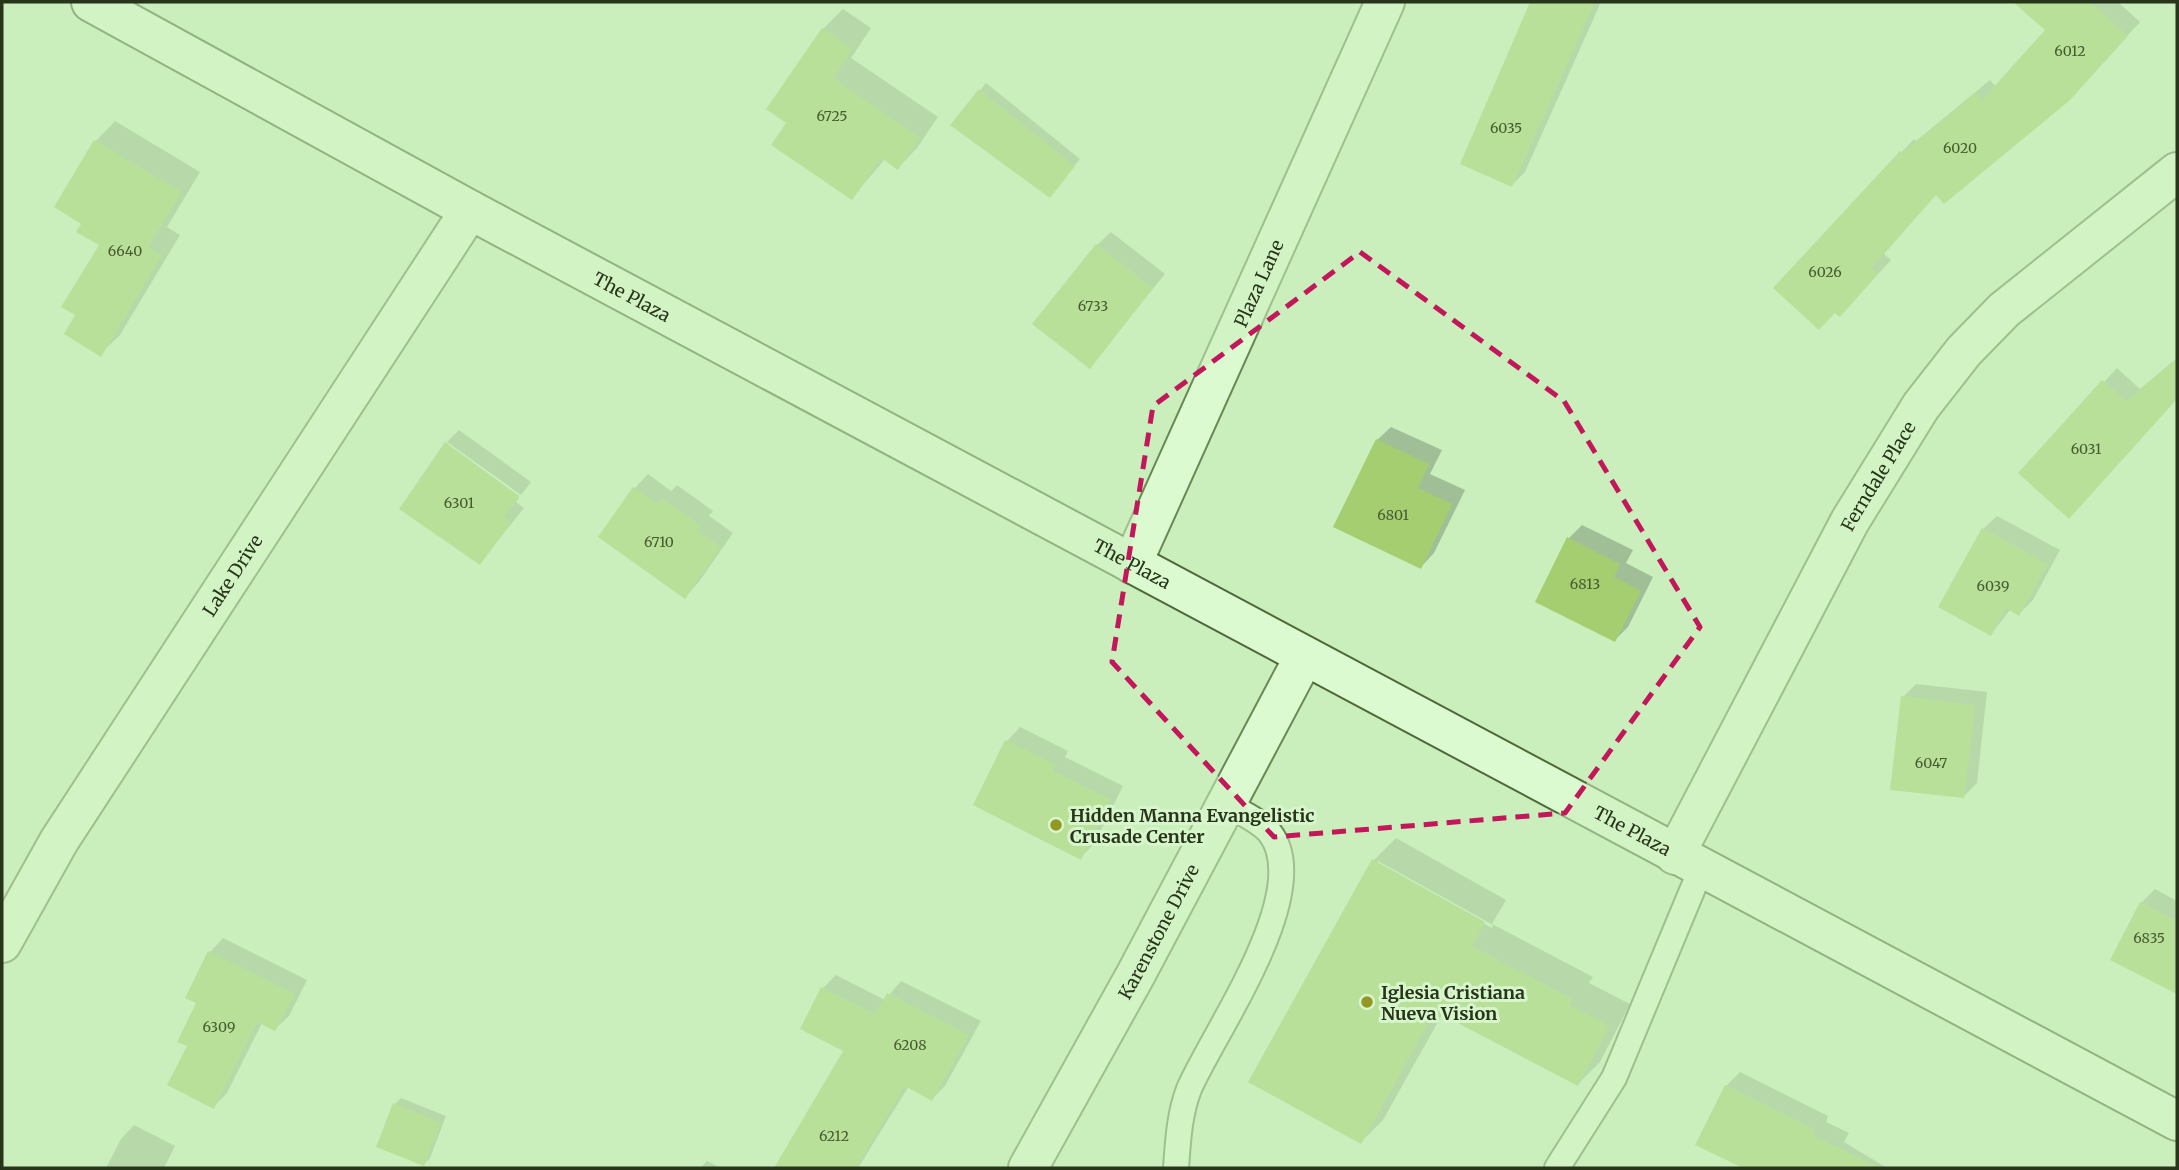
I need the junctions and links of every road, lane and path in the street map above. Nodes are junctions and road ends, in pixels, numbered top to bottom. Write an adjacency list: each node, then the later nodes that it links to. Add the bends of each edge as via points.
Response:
1 (90, 2): 4 (street, The Plaza)
2 (1385, 2): 5 (street, Plaza Lane)
3 (2177, 172): 8 (street, Ferndale Place, via 2004,310 1921,406 1850,521)
4 (470, 210): 5 (street, The Plaza); 9 (street, Lake Drive, via 59,841)
5 (1132, 564): 6 (street, The Plaza)
6 (1304, 657): 7 (street, Karenstone Drive); 8 (street, The Plaza)
7 (1226, 803): 11 (street, Karenstone Drive); 12 (lane, via 1270,833 1281,860 1279,895 1267,940 1189,1090 1179,1125)
8 (1688, 862): 10 (street, The Plaza); 13 (lane, via 1614,1079)
9 (2, 943)
10 (2177, 1121)
11 (1028, 1168)
12 (1176, 1168)
13 (1557, 1168)

